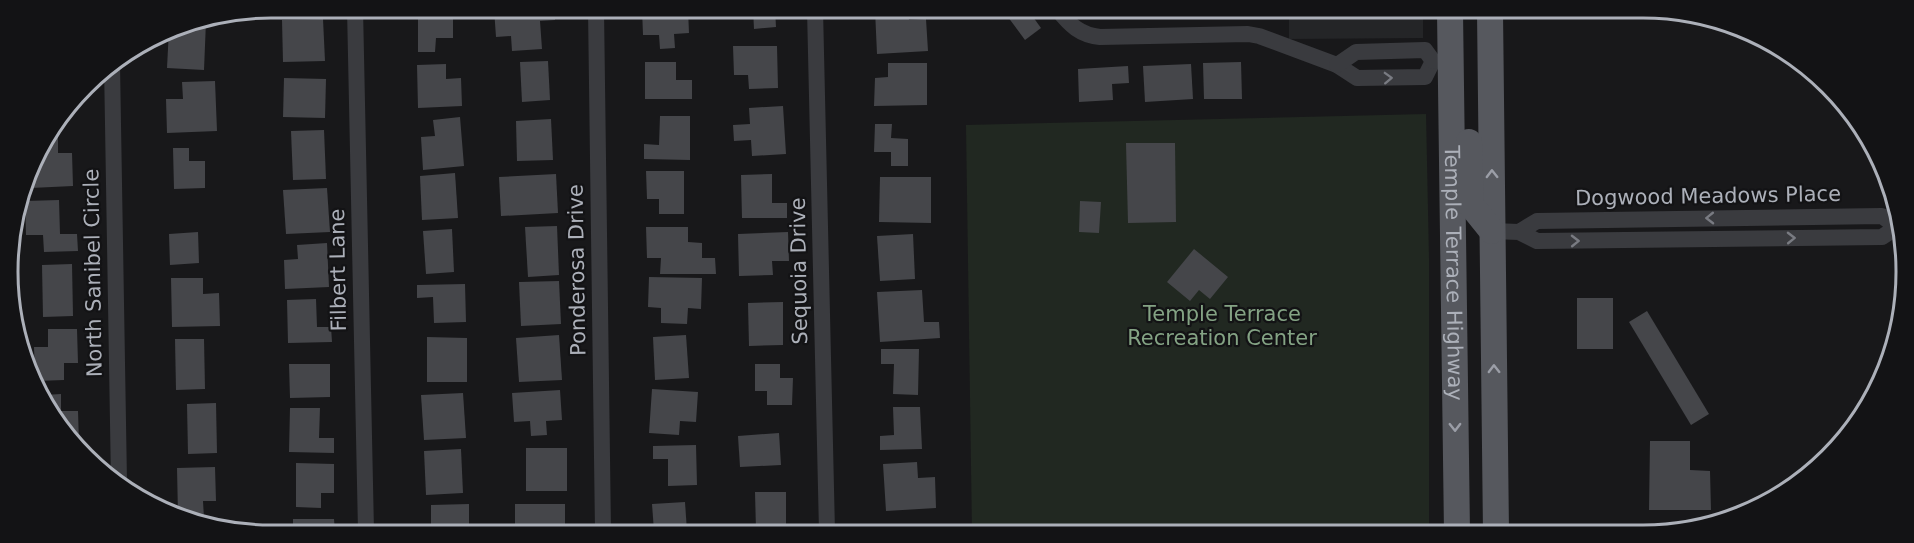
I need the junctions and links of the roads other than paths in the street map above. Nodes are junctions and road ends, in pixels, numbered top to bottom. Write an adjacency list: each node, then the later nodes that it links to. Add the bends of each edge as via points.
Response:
1 (355, 18): 17 (street, Filbert Lane)
2 (596, 18): 18 (street, Ponderosa Drive)
3 (815, 18): 19 (street, Sequoia Drive)
4 (1065, 18): 8 (street, via 1088,36 1248,34)
5 (1449, 18): 7 (main road, Temple Terrace Highway)
6 (1490, 18): 12 (main road, Temple Terrace Highway, one-way to 6)
7 (1442, 60): 8 (street, via 1425,50 1356,52); 8 (street, one-way to 7, via 1357,78 1425,77); 12 (main road, via 1466,70 1471,205); 20 (main road, Temple Terrace Highway, one-way to 20)
8 (1337, 64)
9 (112, 74): 16 (street, North Sanibel Circle)
10 (1749, 218): 11 (street, Dogwood Meadows Place, via 1881,216); 14 (street, Dogwood Meadows Place, one-way to 14, via 1537,220); 15 (street)
11 (1891, 222)
12 (1492, 231): 14 (street, Dogwood Meadows Place); 21 (main road, Temple Terrace Highway, one-way to 12)
13 (1893, 231): 15 (street, Dogwood Meadows Place, one-way to 13, via 1882,237)
14 (1519, 232): 15 (street, Dogwood Meadows Place, one-way to 15, via 1537,241)
15 (1750, 239)
16 (119, 474)
17 (366, 525)
18 (603, 525)
19 (827, 525)
20 (1457, 525)
21 (1496, 525)

